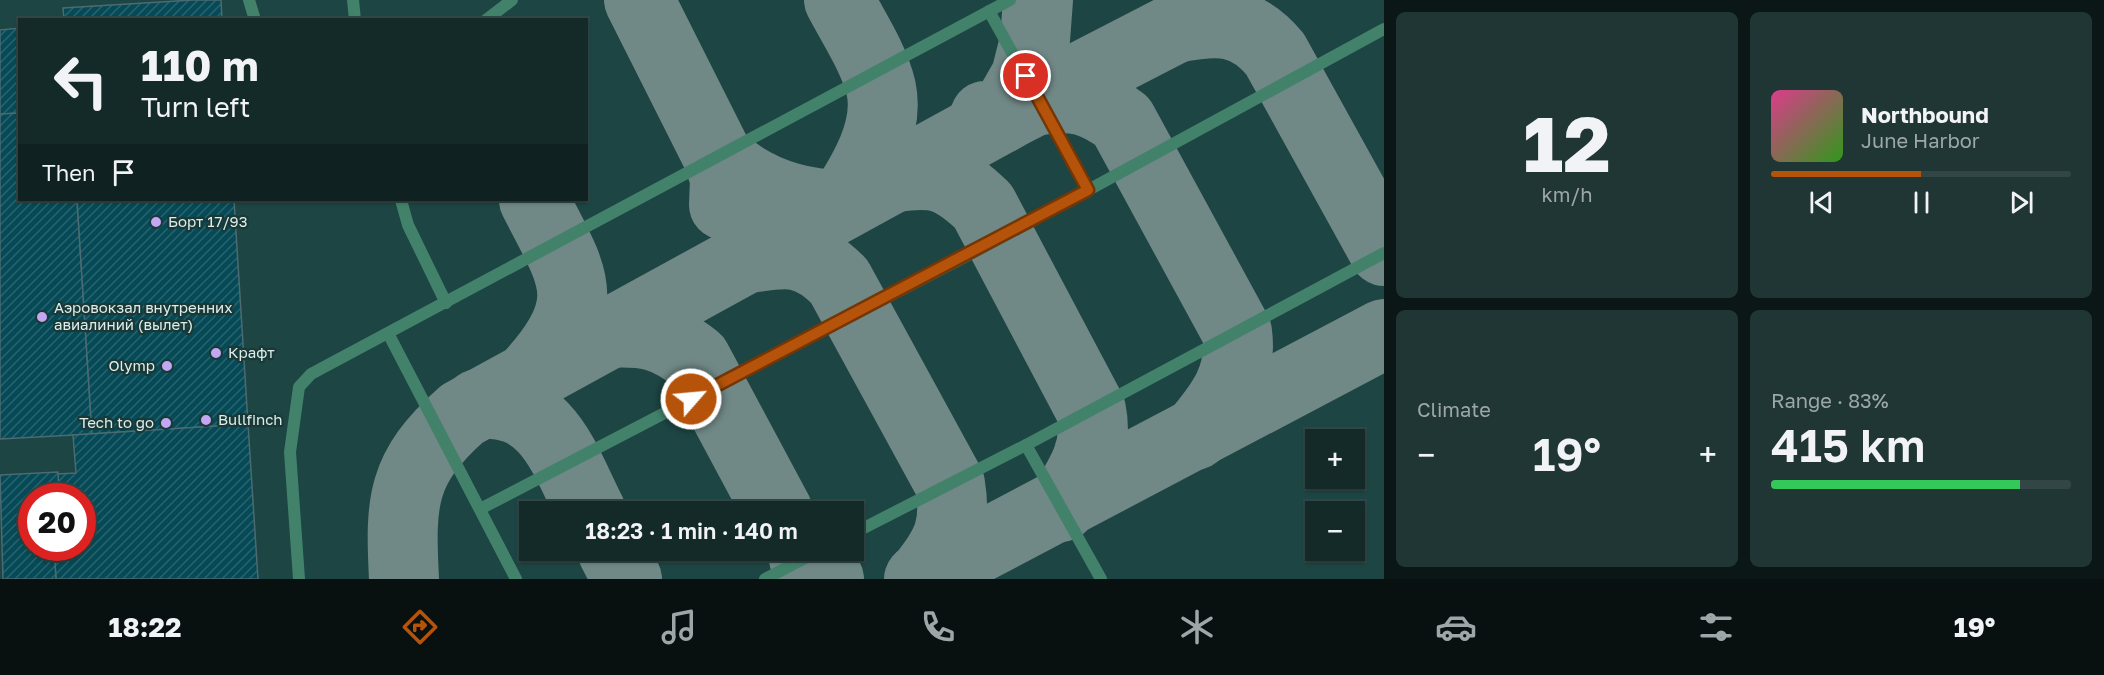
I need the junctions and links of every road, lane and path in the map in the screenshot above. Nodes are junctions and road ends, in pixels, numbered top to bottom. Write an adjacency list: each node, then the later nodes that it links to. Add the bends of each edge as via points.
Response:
1 (249, 0): 6 (lane)
2 (353, 0): 7 (lane)
3 (512, 0): 8 (lane)
4 (1010, 0): 5 (lane)
5 (989, 11): 10 (lane); 13 (lane)
6 (254, 18)
7 (355, 18)
8 (489, 18)
9 (1384, 29): 10 (lane)
10 (1088, 190): 16 (lane)
11 (401, 201): 13 (lane, via 408,225)
12 (1384, 253): 15 (lane)
13 (446, 303): 14 (lane)
14 (389, 335): 16 (lane); 19 (lane, via 311,374 299,387 290,452)
15 (1026, 445): 17 (lane); 22 (lane)
16 (480, 509): 20 (lane)
17 (864, 528)
18 (799, 561): 21 (lane)
19 (299, 579)
20 (516, 579)
21 (765, 579)
22 (1101, 579)

